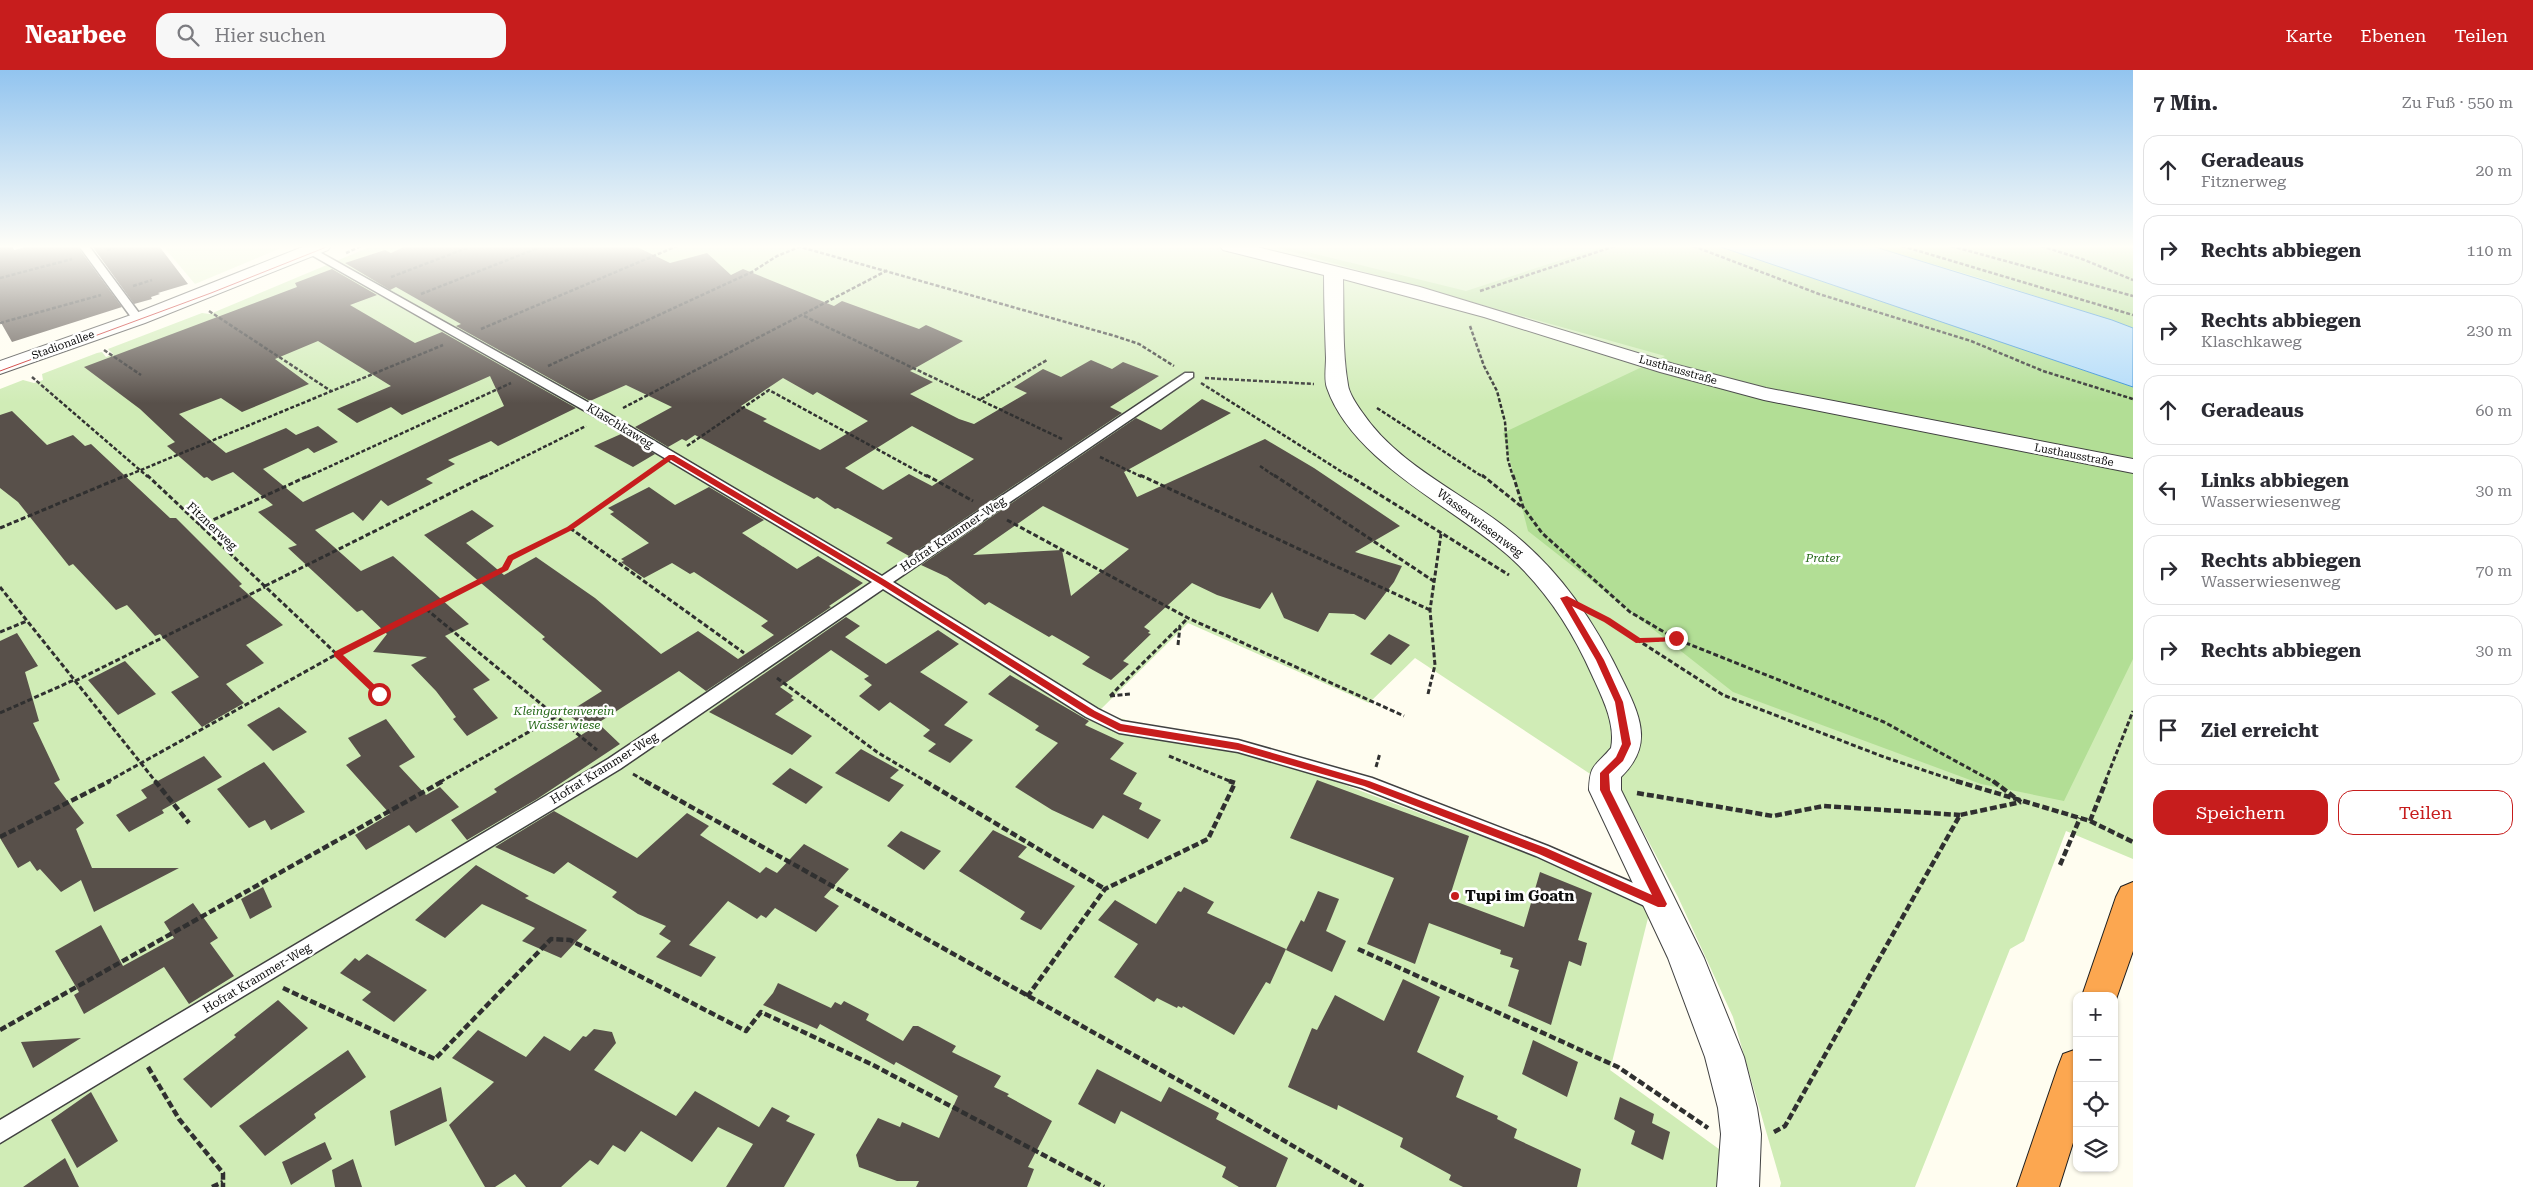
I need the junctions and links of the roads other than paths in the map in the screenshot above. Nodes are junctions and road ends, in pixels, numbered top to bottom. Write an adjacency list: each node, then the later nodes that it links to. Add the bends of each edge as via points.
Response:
1 (122, 298): 6 (lane)
2 (191, 298): 6 (street, Stadionallee)
3 (397, 298): 10 (lane, Klaschkaweg)
4 (1334, 298): 12 (street, Wasserwiesenweg, via 1337,387 1360,428 1398,462 1519,551 1564,598 1600,660 1619,702 1627,744 1620,759 1605,773 1605,790)
5 (1436, 298): 9 (street, Lusthausstraße, via 1764,394)
6 (138, 319): 7 (street, Stadionallee)
7 (0, 368)
8 (1189, 375): 10 (lane, Hofrat Krammer-Weg)
9 (2133, 466)
10 (882, 582): 12 (lane, Klaschkaweg, via 1119,727 1238,746 1366,783 1542,851); 15 (lane, Hofrat Krammer-Weg, via 614,764)
11 (2133, 897): 13 (highway)
12 (1662, 904): 16 (street, via 1724,1051 1736,1100)
13 (2101, 992)
14 (2073, 1079): 17 (highway)
15 (0, 1132)
16 (1741, 1169)
17 (2038, 1187)

